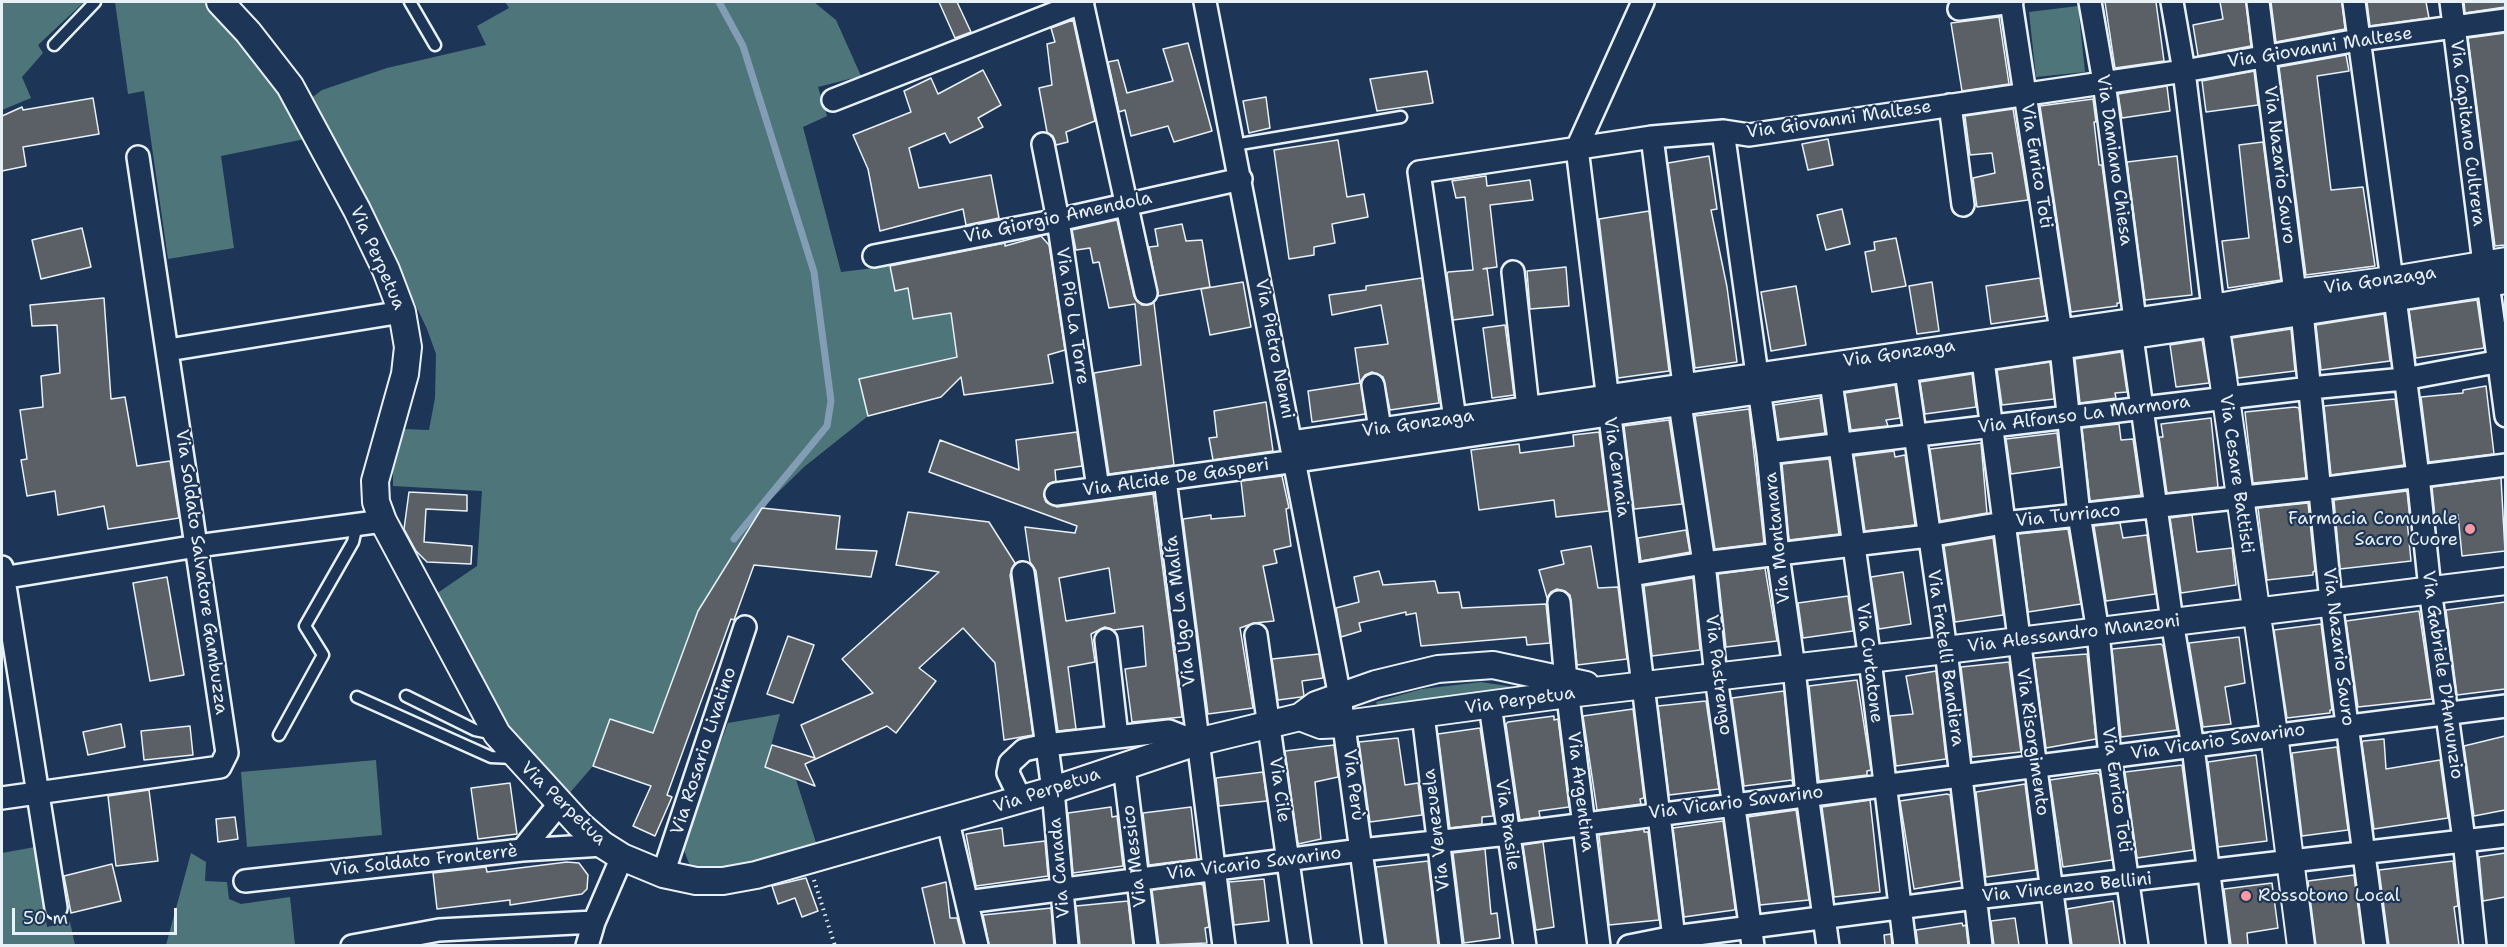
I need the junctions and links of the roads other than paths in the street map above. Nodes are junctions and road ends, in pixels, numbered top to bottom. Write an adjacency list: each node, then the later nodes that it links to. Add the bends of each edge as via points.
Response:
1 (95, 2): 17 (lane)
2 (220, 2): 42 (street, Via Perpetua, via 290,86 357,210)
3 (410, 2): 18 (lane)
4 (1082, 2): 23 (street); 33 (street)
5 (1205, 2): 29 (street, Via Pietro Nenni)
6 (1643, 2): 30 (street)
7 (2012, 2): 13 (street); 22 (street, Via Enrico Toti)
8 (2090, 2): 21 (street, Via Damiano Chiesa)
9 (2172, 2): 20 (street, Via Cesare Battisti)
10 (2258, 2): 19 (street, Via Nazario Sauro)
11 (2354, 2): 16 (street, Via Gabriele D'Annunzio)
12 (2451, 2): 15 (street, Via Capitano Cultrera)
13 (1959, 9)
14 (2505, 20): 15 (street, Via Giovanni Maltese)
15 (2454, 27): 16 (street, Via Giovanni Maltese); 38 (street, Via Capitano Cultrera)
16 (2358, 40): 19 (street, Via Giovanni Maltese); 39 (street, Via Gabriele D'Annunzio)
17 (54, 45)
18 (435, 45)
19 (2265, 57): 20 (street, Via Giovanni Maltese); 41 (street, Via Nazario Sauro)
20 (2184, 71): 21 (street, Via Giovanni Maltese); 43 (street, Via Cesare Battisti)
21 (2104, 82): 22 (street, Via Giovanni Maltese); 44 (street, Via Damiano Chiesa)
22 (2025, 94): 24 (street, Via Giovanni Maltese); 45 (street, Via Enrico Toti)
23 (833, 100)
24 (1950, 105): 26 (street, Via Giovanni Maltese, via 1749,135); 34 (street)
25 (1401, 117): 29 (lane)
26 (1723, 131): 27 (street, Via Giovanni Maltese); 52 (street, Via Montanara)
27 (1652, 137): 30 (street, Via Giovanni Maltese); 55 (street, Via Pastrengo)
28 (1043, 144): 35 (street, Via Pio La Torre)
29 (1234, 145): 32 (street, Via Pietro Nenni)
30 (1576, 148): 57 (street, Via Cernaia); 62 (street, Via Giovanni Maltese, via 1419,172)
31 (138, 158): 46 (street, Via Soldato Salvatore Gambuzza)
32 (1241, 179): 33 (street, Via Giorgio Amendola); 67 (street, Via Pietro Nenni)
33 (1128, 204): 35 (street, Via Giorgio Amendola); 40 (street)
34 (1963, 205)
35 (1058, 220): 36 (street, Via Giorgio Amendola); 72 (street, Via Pio La Torre)
36 (874, 256)
37 (1513, 272): 58 (street)
38 (2496, 272): 39 (street, Via Gonzaga); 48 (street, Via Capitano Cultrera)
39 (2394, 289): 41 (street, Via Gonzaga); 50 (street, Via Gabriele D'Annunzio)
40 (1146, 293)
41 (2299, 302): 43 (street, Via Gonzaga); 54 (street, Via Nazario Sauro)
42 (402, 312): 46 (street); 78 (street, Via Perpetua, via 408,347 405,374 375,481)
43 (2215, 317): 44 (street, Via Gonzaga); 56 (street, Via Cesare Battisti)
44 (2134, 328): 45 (street, Via Gonzaga); 59 (street, Via Damiano Chiesa)
45 (2061, 339): 47 (street, Via Gonzaga); 61 (street, Via Enrico Toti)
46 (168, 350): 83 (street, Via Soldato Salvatore Gambuzza)
47 (1982, 351): 49 (street, Via Gonzaga); 52 (street, Via Gonzaga); 63 (street, Via Risorgimento)
48 (2502, 361): 50 (street, Via Alfonso La Marmora); 60 (street, Via Capitano Cultrera)
49 (1906, 371): 51 (street, Via Gonzaga); 65 (street, Via Fratelli Bandiera)
50 (2404, 379): 54 (street, Via Alfonso La Marmora); 70 (street, Via Gabriele D'Annunzio)
51 (1831, 382): 52 (street, Via Gonzaga); 66 (street, Via Curtatone)
52 (1759, 383): 55 (street, Via Gonzaga); 68 (street, Via Montanara)
53 (1373, 385): 64 (street)
54 (2310, 388): 56 (street, Via Alfonso La Marmora); 73 (street, Via Nazario Sauro)
55 (1682, 395): 57 (street, Via Gonzaga); 85 (street, Via Pastrengo)
56 (2225, 398): 59 (street, Via Alfonso La Marmora); 75 (street, Via Cesare Battisti)
57 (1608, 405): 58 (street, Via Gonzaga); 67 (street, Via Gonzaga); 88 (street, Via Cernaia)
58 (1528, 408): 62 (street, Via Gonzaga)
59 (2144, 408): 61 (street, Via Alfonso La Marmora); 76 (street, Via Damiano Chiesa)
60 (2505, 416)
61 (2070, 417): 63 (street, Via Alfonso La Marmora); 77 (street, Via Enrico Toti)
62 (1455, 418): 64 (street, Via Gonzaga)
63 (1991, 426): 65 (street, Via Alfonso La Marmora); 79 (street, Via Risorgimento)
64 (1380, 429): 67 (street, Via Gonzaga)
65 (1915, 435): 66 (street, Via Alfonso La Marmora); 81 (street, Via Fratelli Bandiera)
66 (1840, 444): 68 (street, Via Alfonso La Marmora); 82 (street, Via Curtatone)
67 (1294, 452): 71 (street, Via Alcide De Gasperi); 108 (street, Via Pietro Nenni)
68 (1768, 453): 84 (street, Via Montanara)
69 (2505, 465): 70 (street, Via Turriaco)
70 (2418, 476): 73 (street, Via Turriaco); 90 (street, Via Gabriele D'Annunzio)
71 (1165, 479): 72 (street, Via Alcide De Gasperi); 121 (street, Via Ugo La Malfa)
72 (1098, 488): 74 (street, Via Alcide De Gasperi)
73 (2319, 489): 75 (street, Via Turriaco); 92 (street, Via Nazario Sauro)
74 (1056, 494)
75 (2241, 497): 76 (street, Via Turriaco); 93 (street, Via Cesare Battisti)
76 (2158, 507): 77 (street, Via Turriaco); 94 (street, Via Damiano Chiesa)
77 (2079, 515): 79 (street, Via Turriaco); 96 (street, Via Enrico Toti)
78 (382, 521): 80 (street); 117 (street, Via Perpetua)
79 (2003, 524): 81 (street, Via Turriaco); 99 (street, Via Risorgimento)
80 (357, 525): 83 (street); 119 (lane, via 353,542 305,626 323,655)
81 (1928, 536): 82 (street, Via Turriaco); 100 (street, Via Fratelli Bandiera)
82 (1853, 544): 84 (street, Via Turriaco); 101 (street, Via Curtatone)
83 (197, 546): 87 (street); 131 (street, Via Soldato Salvatore Gambuzza, via 227,753 220,767)
84 (1778, 555): 85 (street, Via Turriaco); 102 (street, Via Montanara)
85 (1704, 563): 88 (street, Via Turriaco); 103 (street, Via Pastrengo)
86 (1023, 573): 122 (street, Via Canada)
87 (2, 574): 131 (street)
88 (1631, 575): 104 (street, Via Cernaia)
89 (2505, 581): 90 (street, Via Alessandro Manzoni)
90 (2430, 589): 92 (street, Via Alessandro Manzoni); 111 (street, Via Gabriele D'Annunzio)
91 (1559, 602): 105 (street, Via Argentina)
92 (2331, 602): 93 (street, Via Alessandro Manzoni); 116 (street, Via Nazario Sauro)
93 (2255, 610): 94 (street, Via Alessandro Manzoni); 118 (street, Via Cesare Battisti)
94 (2172, 621): 96 (street, Via Alessandro Manzoni); 123 (street, Via Damiano Chiesa)
95 (745, 627): 152 (street, Via Rosario Livatino)
96 (2098, 632): 99 (street, Via Alessandro Manzoni); 124 (street, Via Enrico Toti)
97 (1256, 636): 114 (street, Via Cile)
98 (1106, 640): 120 (street)
99 (2018, 641): 100 (street, Via Alessandro Manzoni); 126 (street, Via Risorgimento)
100 (1946, 650): 101 (street, Via Alessandro Manzoni); 128 (street, Via Fratelli Bandiera)
101 (1870, 660): 102 (street, Via Alessandro Manzoni); 129 (street, Via Curtatone)
102 (1794, 668): 103 (street, Via Alessandro Manzoni); 132 (street, Via Montanara)
103 (1716, 677): 104 (street, Via Alessandro Manzoni); 136 (street, Via Pastrengo)
104 (1642, 686): 105 (street); 137 (street, Via Cernaia)
105 (1567, 688): 108 (street, via 1493,665 1438,669); 109 (street, Via Perpetua); 139 (street, Via Argentina)
106 (406, 696): 117 (lane, via 476,730)
107 (357, 697): 125 (lane, via 491,757)
108 (1340, 697): 113 (street, via 1316,705); 115 (street, Via Perù)
109 (1490, 705): 112 (street, Via Perpetua); 140 (street, Via Brasile)
110 (2505, 706): 111 (street, Via Vicario Savarino)
111 (2446, 713): 116 (street, Via Vicario Savarino); 142 (street, Via Gabriele D'Annunzio)
112 (1423, 714): 115 (street, Via Perpetua); 143 (street, Via Venezuela)
113 (1300, 717): 114 (street, Via Perpetua); 115 (street, Via Perpetua, via 1321,725)
114 (1269, 723): 121 (street, Via Perpetua); 148 (street, Via Cile)
115 (1345, 724): 145 (street, Via Perù)
116 (2348, 724): 118 (street, Via Vicario Savarino); 147 (street, Via Nazario Sauro)
117 (497, 734): 125 (street, Via Perpetua)
118 (2274, 734): 123 (street, Via Vicario Savarino); 149 (street, Via Cesare Battisti)
119 (279, 735)
120 (1117, 736): 121 (street, via 1169,731); 122 (street)
121 (1197, 742): 127 (street, Via Perpetua); 150 (street, Via Ugo La Malfa)
122 (1046, 745): 130 (street, Via Canada); 134 (street, via 1024,750 1010,763 1008,773)
123 (2193, 747): 124 (street, Via Vicario Savarino); 151 (street, Via Damiano Chiesa)
124 (2110, 757): 126 (street, Via Vicario Savarino); 155 (street, Via Enrico Toti)
125 (517, 758): 135 (street, Via Perpetua)
126 (2036, 765): 128 (street, Via Vicario Savarino); 157 (street, Via Risorgimento)
127 (1124, 766): 130 (street, Via Perpetua); 153 (street, Via Messico)
128 (1960, 775): 129 (street, Via Vicario Savarino); 158 (street, Via Fratelli Bandiera)
129 (1884, 784): 132 (street, Via Vicario Savarino); 161 (street, Via Curtatone)
130 (1053, 790): 134 (street, Via Perpetua); 156 (street, Via Canada)
131 (38, 792): 133 (street, Via Soldato Salvatore Gambuzza); 160 (street)
132 (1807, 794): 136 (street, Via Vicario Savarino); 162 (street, Via Montanara)
133 (2, 798)
134 (1021, 800): 138 (street, Via Perpetua)
135 (560, 803): 144 (street); 146 (street, Via Perpetua)
136 (1735, 804): 137 (street, Via Vicario Savarino); 164 (street, Via Pastrengo)
137 (1659, 813): 139 (street, Via Vicario Savarino); 165 (street, Via Cernaia)
138 (948, 822): 152 (street, Via Perpetua, via 756,875 696,881); 159 (street)
139 (1584, 822): 140 (street, Via Vicario Savarino); 176 (street, Via Argentina)
140 (1508, 834): 143 (street, Via Vicario Savarino); 175 (street, Via Brasile)
141 (2505, 836): 142 (street, Via Vincenzo Bellini)
142 (2464, 840): 147 (street, Via Vincenzo Bellini); 186 (street, Via Gabriele D'Annunzio)
143 (1438, 842): 145 (street, Via Vicario Savarino); 174 (street, Via Venezuela)
144 (522, 850): 146 (street, Via Soldato Fronterrè); 154 (street, Via Soldato Fronterrè)
145 (1361, 850): 148 (street, Via Vicario Savarino); 173 (street, Via Perù)
146 (612, 851): 152 (street, Via Perpetua); 163 (street)
147 (2364, 852): 149 (street, Via Vincenzo Bellini); 185 (street, Via Nazario Sauro)
148 (1289, 860): 150 (street, Via Vicario Savarino); 172 (street, Via Cile)
149 (2290, 862): 151 (street, Via Vincenzo Bellini); 184 (street, Via Cesare Battisti)
150 (1215, 870): 153 (street, Via Vicario Savarino); 171 (street, Via Ugo La Malfa)
151 (2209, 872): 155 (street, Via Vincenzo Bellini); 183 (street, Via Damiano Chiesa)
152 (663, 874)
153 (1137, 879): 156 (street, Via Vicario Savarino); 170 (street, Via Messico)
154 (245, 881)
155 (2129, 882): 157 (street, Via Vincenzo Bellini); 182 (street, Via Enrico Toti)
156 (1062, 889): 159 (street, Via Vicario Savarino); 169 (street, Via Canada)
157 (2051, 889): 158 (street, Via Vincenzo Bellini); 181 (street, Via Risorgimento)
158 (1975, 898): 161 (street, Via Vincenzo Bellini); 180 (street, Via Fratelli Bandiera)
159 (968, 902): 168 (street)
160 (56, 908)
161 (1900, 909): 162 (street, Via Vincenzo Bellini); 179 (street, Via Curtatone)
162 (1825, 919): 164 (street, Via Vincenzo Bellini); 178 (street, Via Montanara)
163 (594, 922): 166 (street, via 439,930); 167 (street)
164 (1752, 937): 165 (street, Via Vincenzo Bellini)
165 (1675, 941): 177 (street, Via Vincenzo Bellini)
166 (352, 945)
167 (587, 945)
168 (977, 945)
169 (1067, 945)
170 (1146, 945)
171 (1224, 945)
172 (1300, 945)
173 (1374, 945)
174 (1451, 945)
175 (1525, 945)
176 (1599, 945)
177 (1629, 945)
178 (1828, 945)
179 (1905, 945)
180 (1981, 945)
181 (2059, 945)
182 (2137, 945)
183 (2218, 945)
184 (2301, 945)
185 (2376, 945)
186 (2475, 945)

